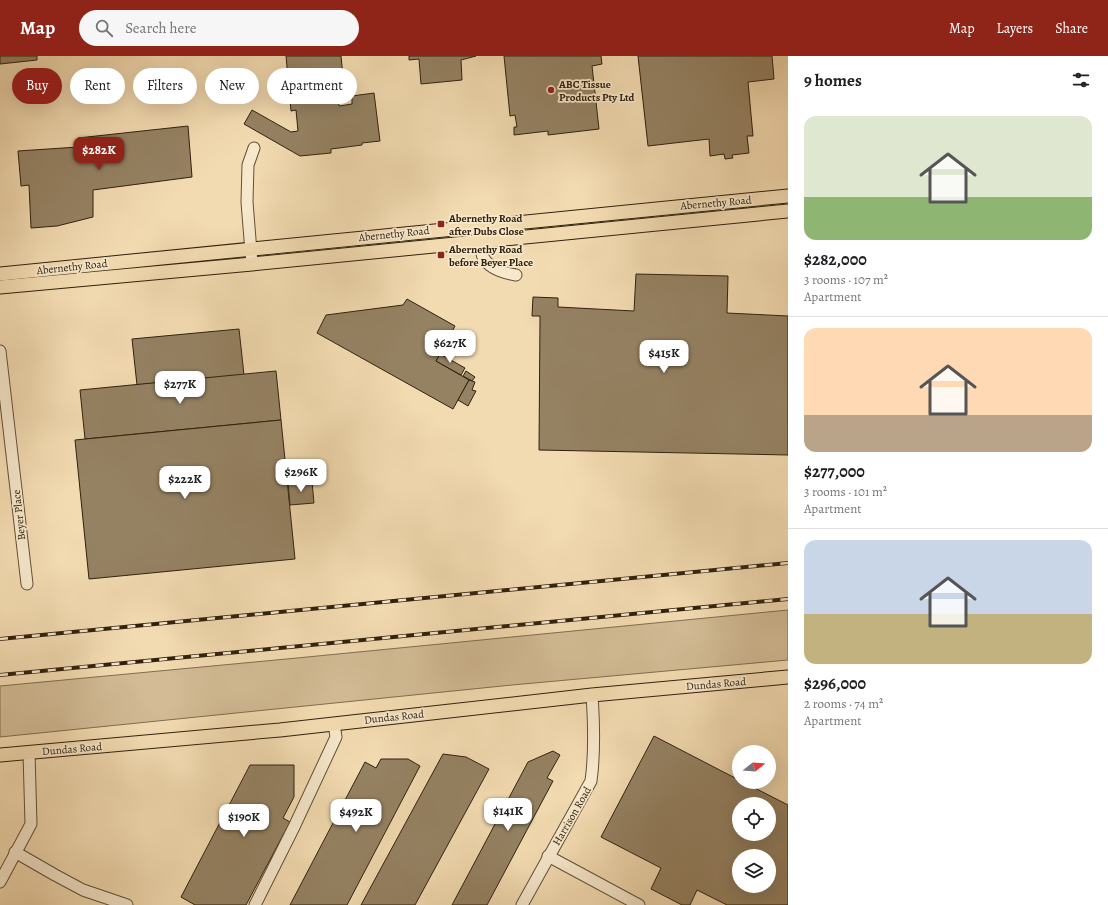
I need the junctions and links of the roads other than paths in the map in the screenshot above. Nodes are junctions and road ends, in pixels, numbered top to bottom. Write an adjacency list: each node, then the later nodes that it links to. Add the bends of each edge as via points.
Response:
1 (254, 148): 7 (street, via 248,165 247,202)
2 (788, 196): 4 (main road, Abernethy Road)
3 (788, 211): 5 (main road, Abernethy Road)
4 (507, 223): 5 (main road); 7 (main road, Abernethy Road)
5 (508, 239): 6 (main road, Abernethy Road)
6 (481, 242): 8 (main road, Abernethy Road); 10 (street, via 483,257 492,267)
7 (251, 249): 8 (street); 9 (main road, Abernethy Road)
8 (252, 264): 11 (main road, Abernethy Road)
9 (0, 274)
10 (516, 276)
11 (0, 287)
12 (0, 351): 13 (street, Beyer Place)
13 (27, 584)
14 (788, 677): 15 (main road, Dundas Road)
15 (592, 695): 16 (main road, Dundas Road); 20 (street, Harrison Road, via 594,764 591,781)
16 (334, 724): 17 (main road, Dundas Road); 23 (street, via 336,737)
17 (29, 753): 18 (main road, Dundas Road); 19 (street, via 31,824)
18 (0, 755)
19 (15, 852): 21 (street); 22 (street, via 83,890)
20 (548, 856): 24 (street, Harrison Road); 25 (street)
21 (0, 882)
22 (126, 905)
23 (255, 905)
24 (522, 905)
25 (639, 905)

